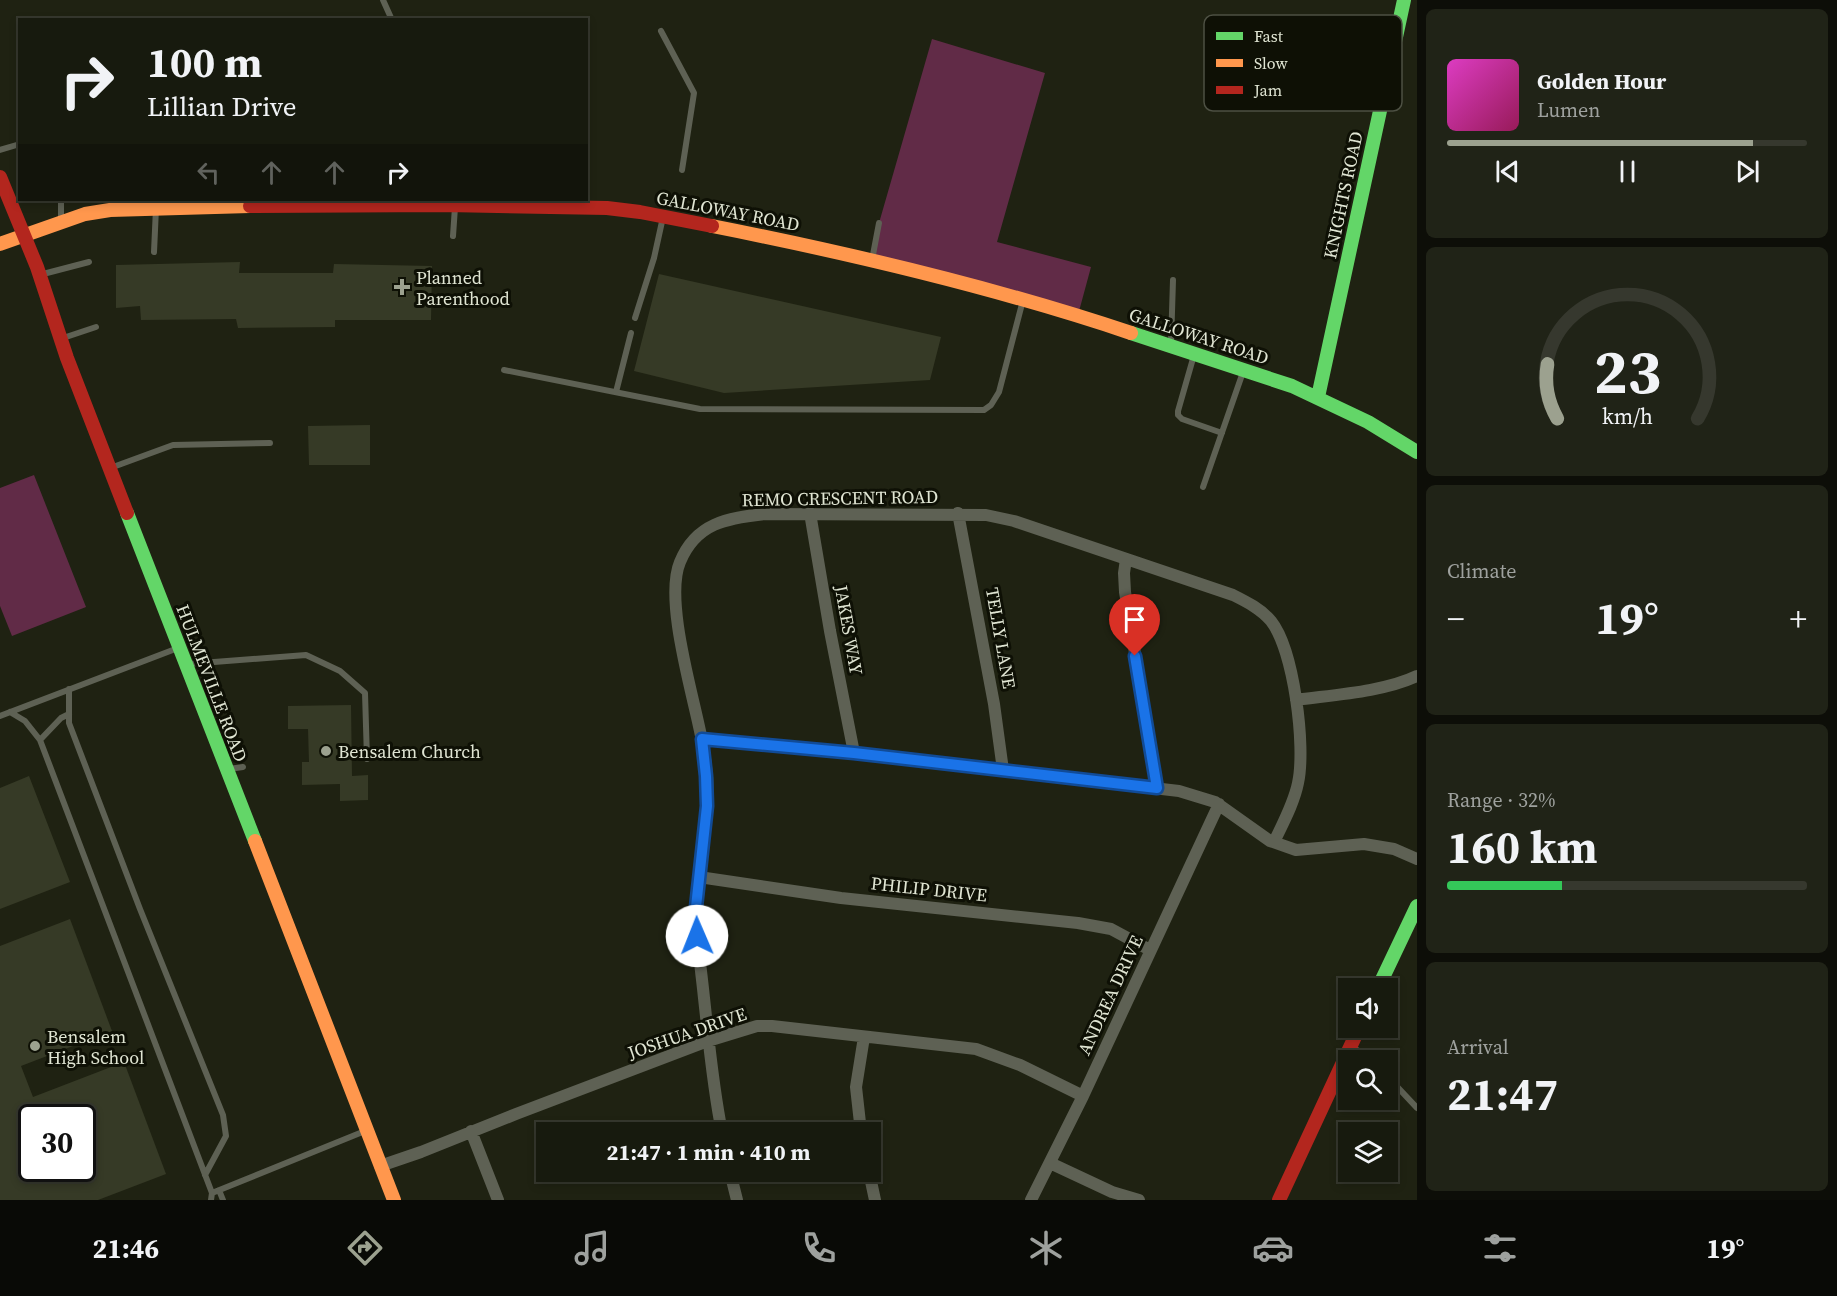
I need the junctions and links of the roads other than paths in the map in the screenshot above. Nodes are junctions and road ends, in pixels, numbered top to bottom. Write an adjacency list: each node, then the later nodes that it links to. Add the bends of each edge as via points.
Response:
1 (383, 0): 4 (lane)
2 (1404, 0): 3 (main road, KNIGHTS ROAD)
3 (1401, 15)
4 (391, 18)
5 (661, 31): 9 (lane, via 694,93)
6 (1380, 111): 35 (main road, KNIGHTS ROAD)
7 (18, 145): 8 (lane)
8 (0, 150)
9 (682, 170)
10 (0, 177): 17 (main road, HULMEVILLE ROAD)
11 (61, 201): 15 (lane)
12 (454, 202): 13 (main road, GALLOWAY ROAD); 14 (main road, GALLOWAY ROAD, via 607,208); 18 (lane)
13 (156, 208): 15 (main road, GALLOWAY ROAD, via 102,211); 20 (lane)
14 (663, 216): 21 (main road, GALLOWAY ROAD); 26 (lane)
15 (61, 221): 17 (main road, GALLOWAY ROAD)
16 (879, 223): 21 (lane)
17 (24, 234): 19 (main road, GALLOWAY ROAD); 23 (main road, HULMEVILLE ROAD)
18 (453, 237)
19 (0, 244)
20 (154, 252)
21 (872, 260): 25 (main road, GALLOWAY ROAD)
22 (89, 262): 23 (lane)
23 (40, 274): 29 (main road, HULMEVILLE ROAD)
24 (1173, 280): 30 (lane)
25 (1023, 299): 30 (main road, GALLOWAY ROAD); 34 (lane, via 999,392 984,410 700,409)
26 (635, 318)
27 (96, 327): 29 (lane)
28 (631, 333): 34 (lane)
29 (62, 338): 39 (main road, HULMEVILLE ROAD)
30 (1171, 345): 31 (main road, GALLOWAY ROAD)
31 (1195, 353): 32 (main road, GALLOWAY ROAD); 36 (lane, via 1178,415)
32 (1244, 369): 35 (main road, GALLOWAY ROAD); 36 (lane)
33 (504, 370): 34 (lane)
34 (616, 392)
35 (1318, 397): 38 (main road, GALLOWAY ROAD)
36 (1222, 433): 40 (lane)
37 (270, 443): 39 (lane, via 172,445)
38 (1417, 452)
39 (110, 468): 44 (main road, HULMEVILLE ROAD)
40 (1203, 486)
41 (810, 513): 42 (street, REMO CRESCENT ROAD); 52 (street, REMO CRESCENT ROAD, via 765,514 718,522 696,537 680,561 675,600); 54 (street, JAKES WAY)
42 (958, 513): 43 (street, REMO CRESCENT ROAD, via 1014,521); 58 (street, TELLY LANE)
43 (1126, 559): 48 (street, REMO CRESCENT ROAD, via 1233,595 1263,613 1281,637); 59 (street, via 1125,592)
44 (179, 648): 45 (main road, HULMEVILLE ROAD); 47 (lane)
45 (185, 664): 55 (lane, via 306,655 340,671 365,693); 57 (main road, HULMEVILLE ROAD)
46 (1417, 676): 48 (street, via 1361,691)
47 (69, 689): 49 (lane); 50 (lane)
48 (1296, 700): 61 (street, REMO CRESCENT ROAD, via 1301,742 1299,782)
49 (10, 712): 51 (lane); 53 (lane, via 25,721)
50 (69, 714): 53 (lane); 81 (lane, via 69,723 116,846 223,1115 226,1136)
51 (0, 716)
52 (702, 739): 54 (street); 63 (street, REMO CRESCENT ROAD, via 707,806)
53 (40, 740): 81 (lane)
54 (854, 753): 58 (street)
55 (367, 759)
56 (243, 767): 57 (lane)
57 (226, 769): 77 (main road, HULMEVILLE ROAD)
58 (1003, 770): 59 (street)
59 (1157, 788): 60 (street)
60 (1219, 804): 61 (street); 65 (street, ANDREA DRIVE)
61 (1274, 843): 62 (street, via 1296,850 1383,846)
62 (1417, 859)
63 (699, 877): 65 (street, PHILIP DRIVE, via 1078,923 1111,930); 69 (street, REMO CRESCENT ROAD, via 697,936)
64 (1417, 906): 66 (main road)
65 (1150, 950): 73 (street, ANDREA DRIVE)
66 (1382, 978)
67 (864, 1037): 69 (street, JOSHUA DRIVE, via 764,1026); 73 (street, JOSHUA DRIVE, via 976,1049 1020,1065); 76 (street, via 856,1087)
68 (1355, 1038): 70 (main road)
69 (708, 1041): 75 (street, REMO CRESCENT ROAD); 78 (street, JOSHUA DRIVE)
70 (1351, 1046): 71 (lane); 92 (main road)
71 (1357, 1050)
72 (1398, 1088): 74 (lane)
73 (1083, 1096): 79 (street, ANDREA DRIVE)
74 (1417, 1108)
75 (720, 1122)
76 (860, 1122)
77 (367, 1130): 80 (main road, HULMEVILLE ROAD); 84 (lane)
78 (471, 1131): 80 (street, JOSHUA DRIVE); 87 (street)
79 (1050, 1163): 90 (street, ANDREA DRIVE); 91 (street)
80 (380, 1166): 86 (main road, HULMEVILLE ROAD)
81 (206, 1175): 84 (lane)
82 (732, 1182): 88 (street)
83 (871, 1182): 89 (street)
84 (214, 1194): 85 (lane)
85 (223, 1200)
86 (394, 1200)
87 (498, 1200)
88 (737, 1200)
89 (875, 1200)
90 (1031, 1200)
91 (1139, 1200)
92 (1279, 1200)

